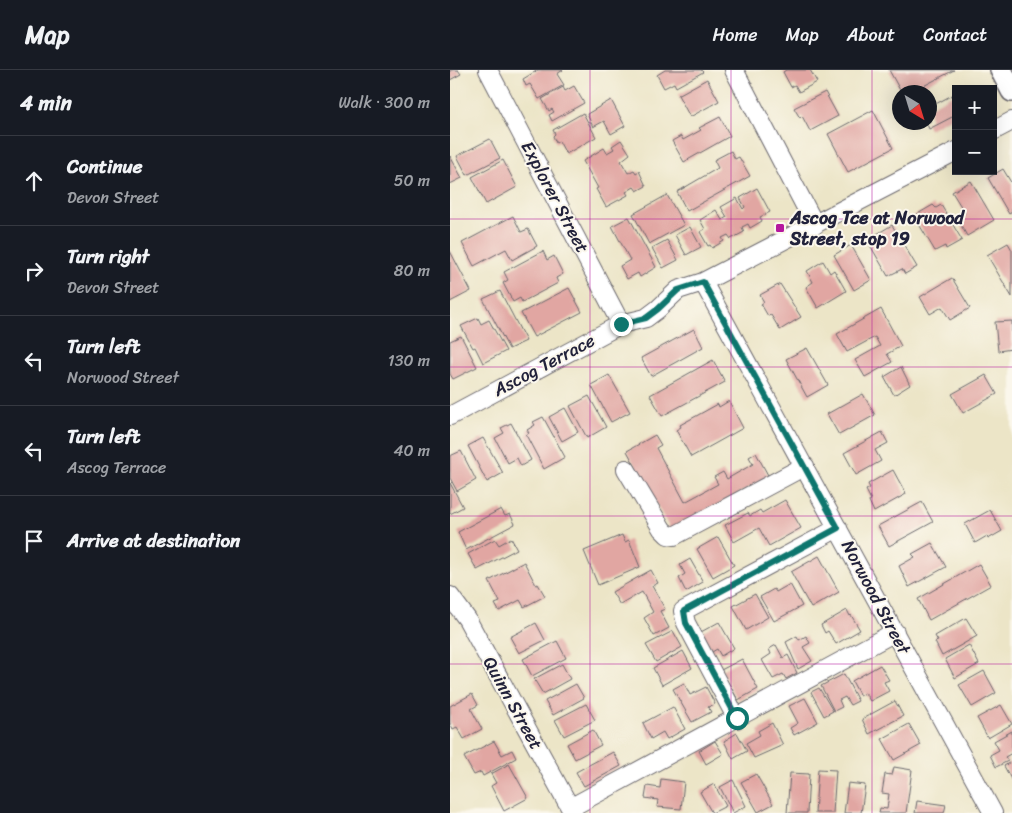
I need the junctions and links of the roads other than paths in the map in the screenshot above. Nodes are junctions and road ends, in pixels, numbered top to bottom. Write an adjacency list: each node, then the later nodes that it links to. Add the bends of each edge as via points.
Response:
1 (488, 70): 10 (street, Explorer Street)
2 (734, 70): 8 (street)
3 (1001, 70): 4 (main road)
4 (1012, 91)
5 (1012, 121): 6 (street)
6 (995, 130)
7 (952, 153): 8 (street, Ascog Terrace)
8 (815, 225): 9 (street, Ascog Terrace)
9 (703, 282): 10 (street, Ascog Terrace, via 678,290 646,318); 12 (street, Norwood Street)
10 (621, 324): 11 (street, Ascog Terrace)
11 (450, 416)
12 (805, 466): 13 (street, via 674,536 662,530); 14 (street, Norwood Street)
13 (626, 469)
14 (838, 528): 16 (street, Norwood Street); 17 (street, via 684,611 686,623)
15 (450, 596): 18 (street, Quinn Street, via 467,619)
16 (895, 632): 17 (street); 19 (street, Norwood Street)
17 (737, 718): 18 (street)
18 (572, 810)
19 (991, 811)

